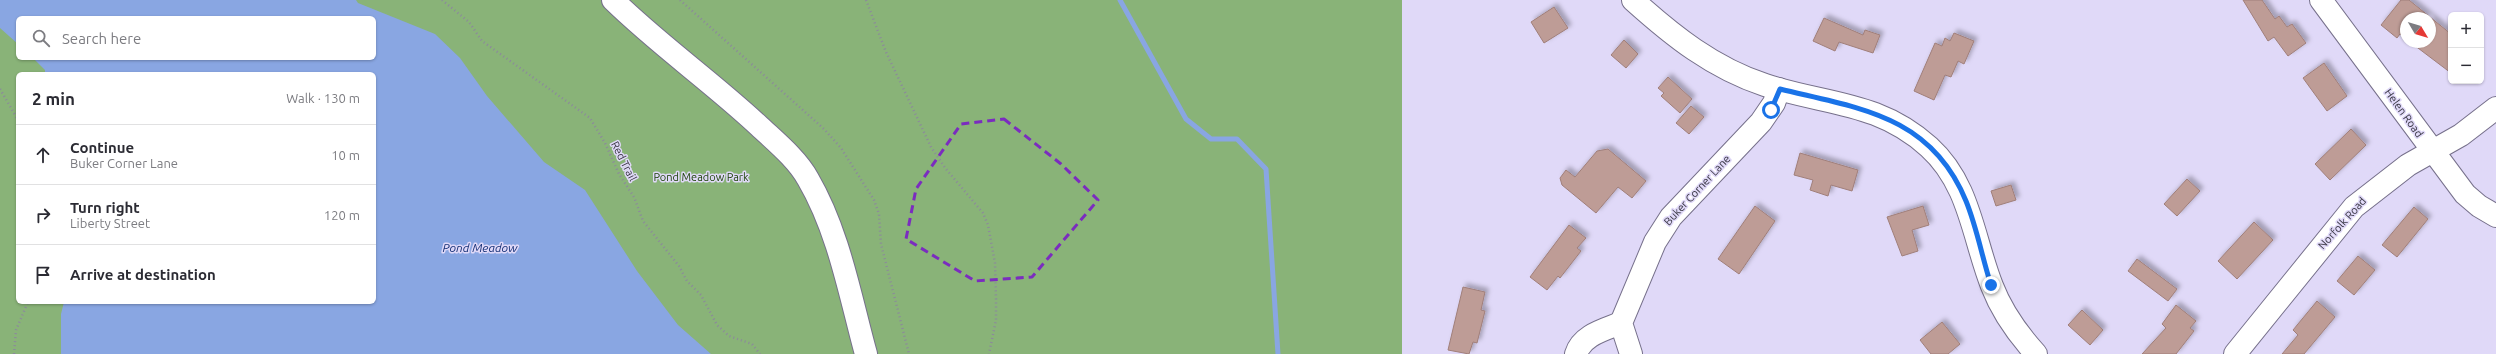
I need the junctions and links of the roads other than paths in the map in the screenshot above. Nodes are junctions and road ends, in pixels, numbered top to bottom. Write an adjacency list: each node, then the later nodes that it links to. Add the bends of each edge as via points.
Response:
1 (613, 0): 9 (street, via 640,27 736,105 779,144 808,178 821,203 837,246)
2 (1633, 0): 4 (street, via 1668,31 1705,57 1740,75)
3 (2321, 0): 6 (street, Helen Road)
4 (1780, 89): 8 (street, Buker Corner Lane, via 1761,122 1665,224); 12 (street, via 1881,114 1901,125 1930,147 1953,175 1965,200 1987,272 2002,310)
5 (2496, 108): 6 (street, Norfolk Road, via 2472,128)
6 (2432, 151): 7 (street, Helen Road, via 2472,201); 13 (street, Norfolk Road, via 2393,175 2354,207)
7 (2496, 216)
8 (1621, 323): 10 (street, via 1588,337); 11 (street)
9 (866, 354)
10 (1576, 354)
11 (1631, 354)
12 (2036, 354)
13 (2234, 354)

